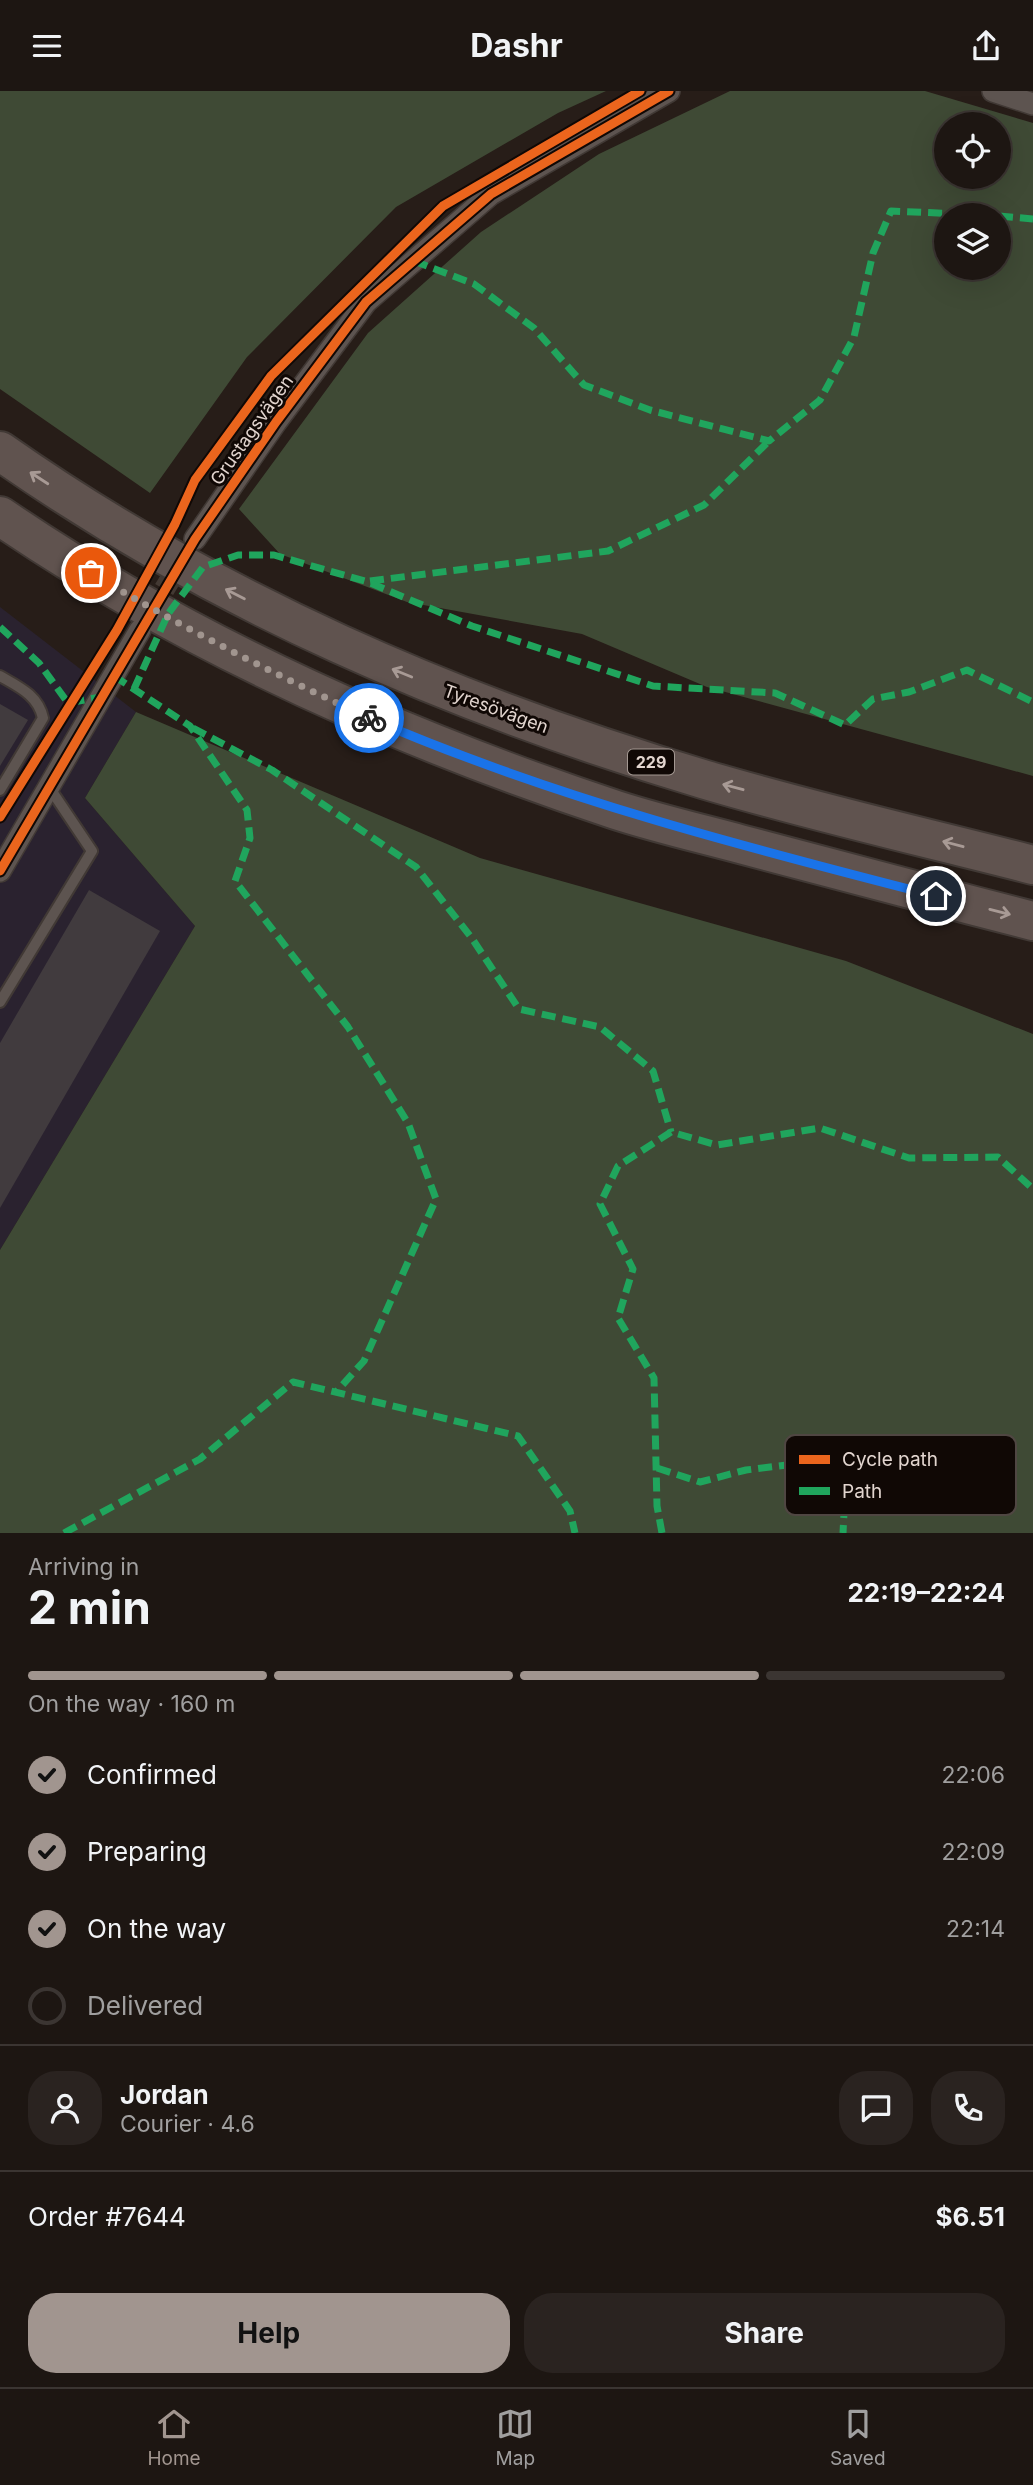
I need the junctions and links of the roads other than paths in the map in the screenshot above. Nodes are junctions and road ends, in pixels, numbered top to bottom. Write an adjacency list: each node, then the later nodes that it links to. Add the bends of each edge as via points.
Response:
1 (669, 91): 6 (street, Grustagsvägen, via 491,194 366,302)
2 (993, 91): 3 (street)
3 (1033, 104)
4 (0, 451): 11 (highway, Tyresövägen / 229, one-way to 4, via 708,780 488,707 391,669 195,574 98,517)
5 (0, 516): 13 (highway, one-way to 13, via 153,610 271,672 477,761 619,811)
6 (195, 539)
7 (140, 630): 9 (street)
8 (0, 676): 10 (lane, via 30,694 40,705 43,718)
9 (49, 787): 12 (street); 14 (lane, via 92,851)
10 (0, 790)
11 (1033, 865)
12 (0, 871)
13 (1033, 921)
14 (0, 1002)

